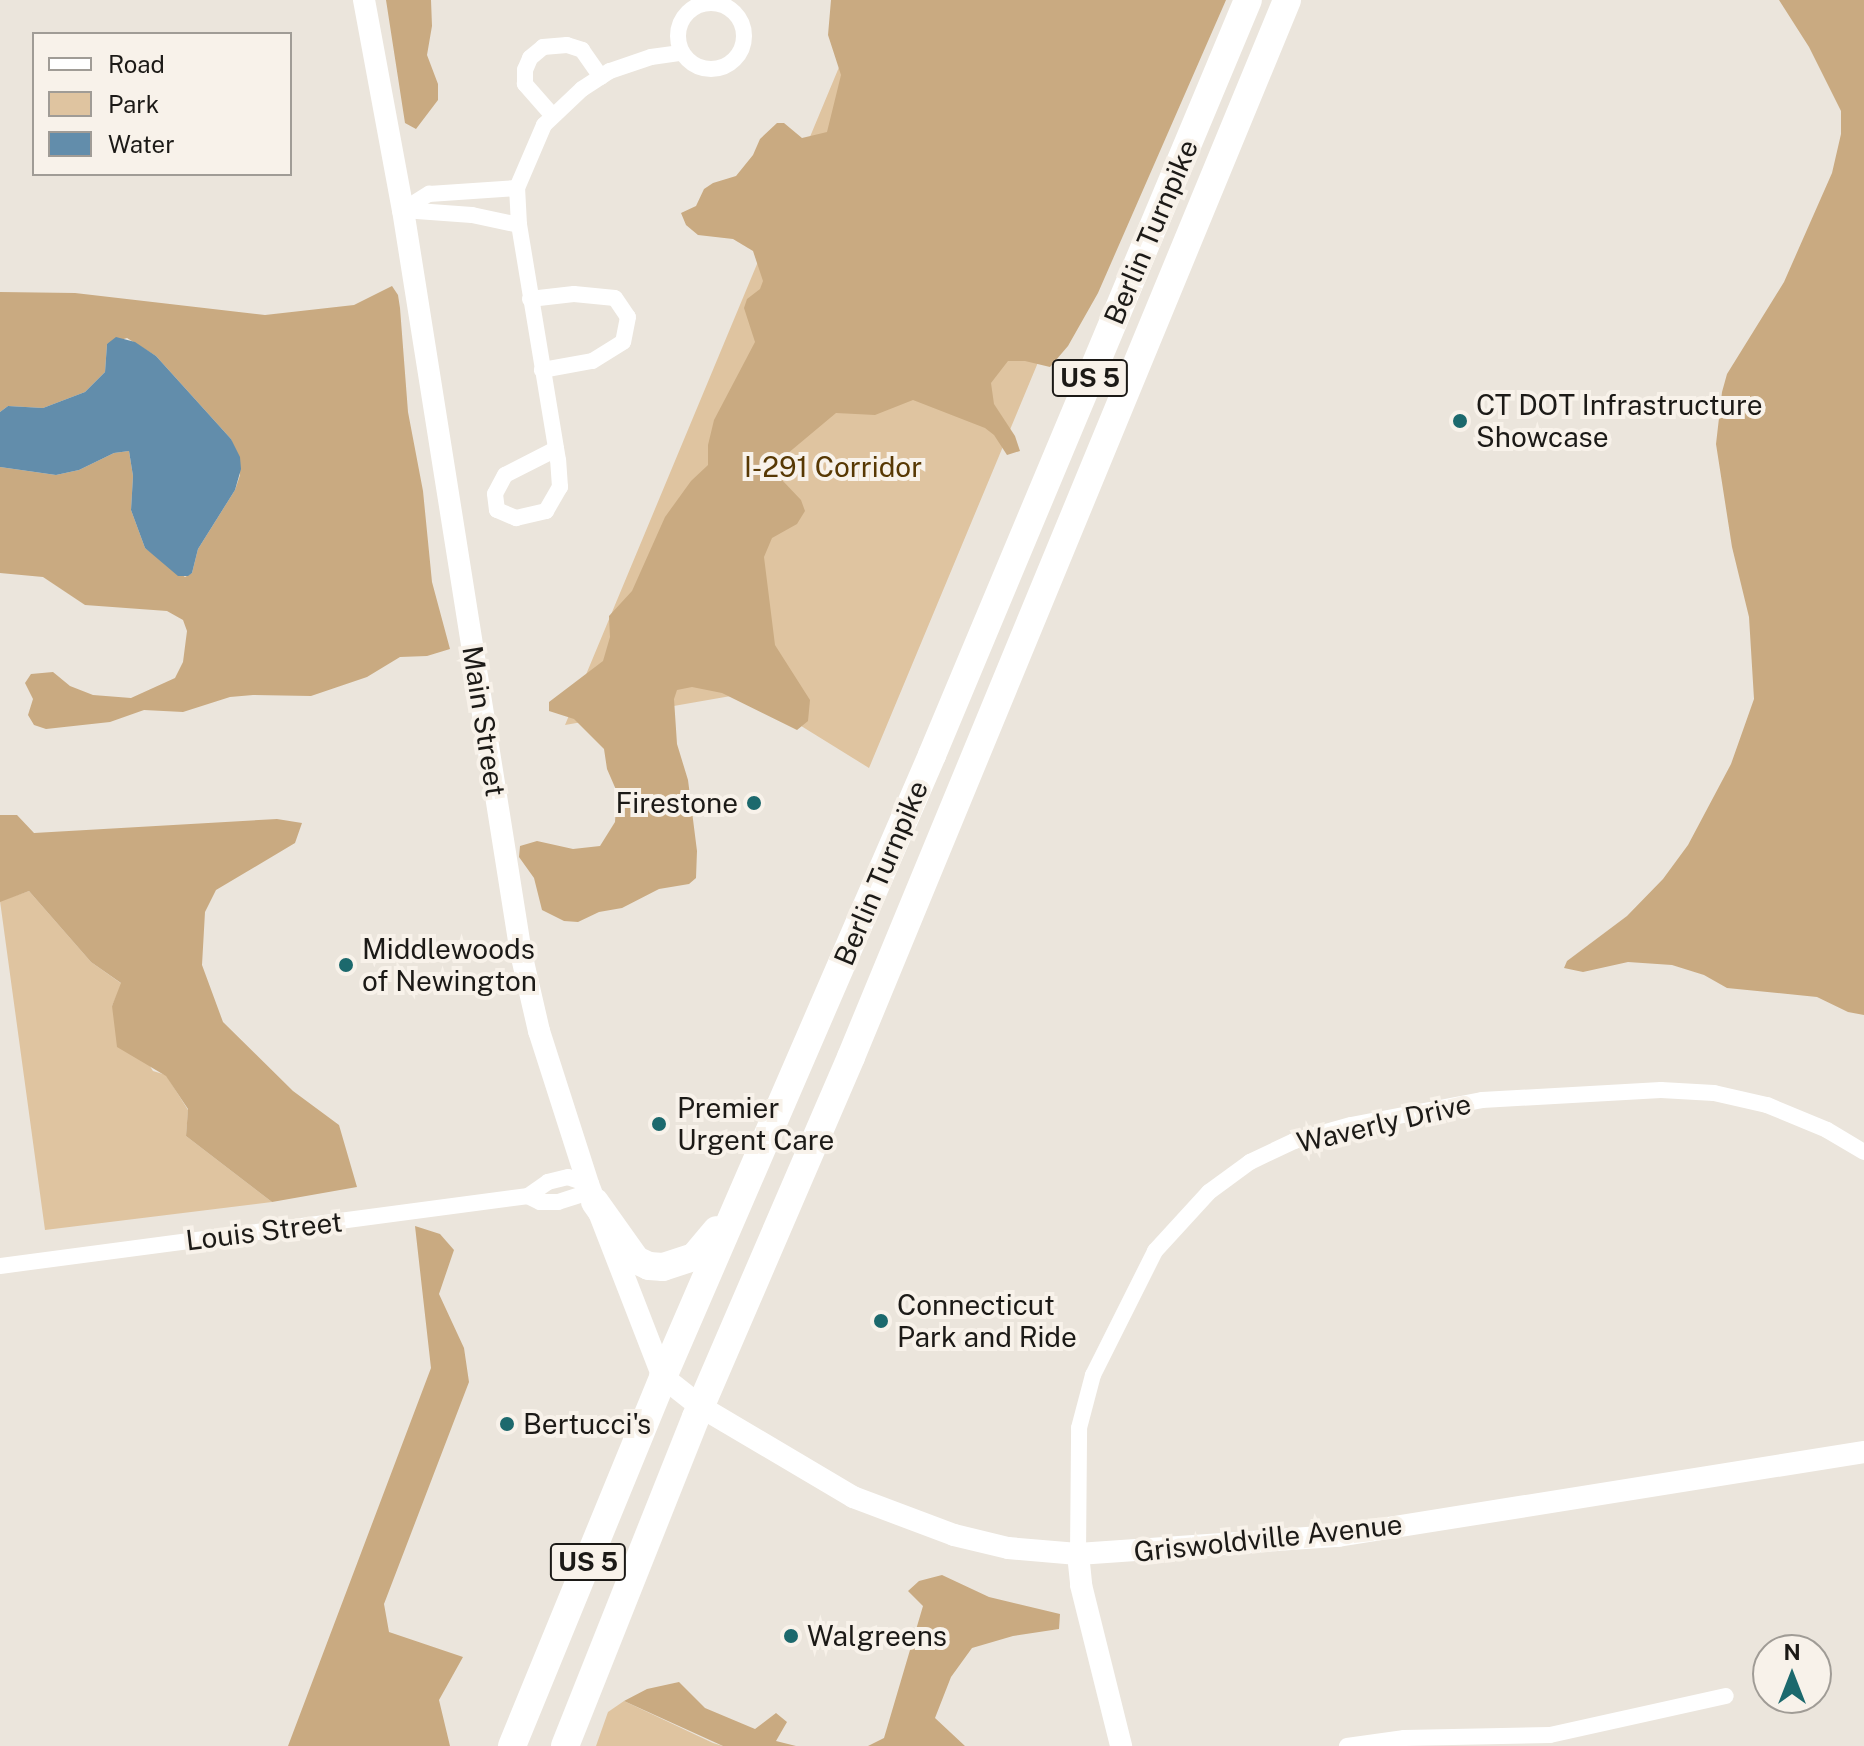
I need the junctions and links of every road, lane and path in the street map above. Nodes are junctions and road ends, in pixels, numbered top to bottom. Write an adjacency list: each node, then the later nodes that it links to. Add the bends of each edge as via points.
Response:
1 (364, 0): 8 (main road, Main Street)
2 (1248, 0): 14 (highway, Berlin Turnpike / US 5)
3 (1287, 0): 13 (highway, Berlin Turnpike / US 5)
4 (681, 53): 4 (street, via 708,70 728,65 744,38 739,18 721,4 698,5 677,31); 5 (street, via 651,57)
5 (601, 77): 6 (street); 6 (street, via 582,50 543,47 530,58 525,84)
6 (553, 116): 7 (street, via 544,125)
7 (517, 188): 8 (street, via 429,194); 9 (street)
8 (403, 210): 9 (street); 16 (main road, Main Street, via 521,953 539,1031)
9 (519, 225): 10 (street)
10 (530, 299): 11 (street); 11 (street, via 574,294 615,298 628,317 623,342 592,361)
11 (542, 370): 12 (street)
12 (556, 449): 12 (street, via 505,475 495,494 497,510 516,518 546,511 560,487)
13 (985, 732): 14 (highway); 20 (highway, Berlin Turnpike / US 5)
14 (932, 755): 17 (highway, Berlin Turnpike / US 5)
15 (1864, 1152): 22 (street, Waverly Drive, via 1767,1105 1714,1093 1661,1090 1482,1100 1351,1125 1294,1141 1250,1162 1209,1192 1155,1251 1093,1375 1079,1428)
16 (592, 1193): 17 (highway, via 636,1260 663,1267 703,1249); 18 (street, Louis Street, via 540,1202 528,1196); 19 (main road, Main Street)
17 (740, 1197): 19 (highway, Berlin Turnpike / US 5)
18 (0, 1266)
19 (663, 1377): 20 (main road); 24 (highway, Berlin Turnpike / US 5)
20 (701, 1407): 22 (main road, Griswoldville Avenue, via 853,1497 908,1520 1008,1548); 25 (highway, Berlin Turnpike / US 5)
21 (1864, 1452): 22 (main road, Griswoldville Avenue, via 1338,1536)
22 (1078, 1554): 26 (main road)
23 (1726, 1696): 27 (street, via 1550,1735 1404,1738)
24 (512, 1746)
25 (565, 1746)
26 (1121, 1746)
27 (1347, 1746)

